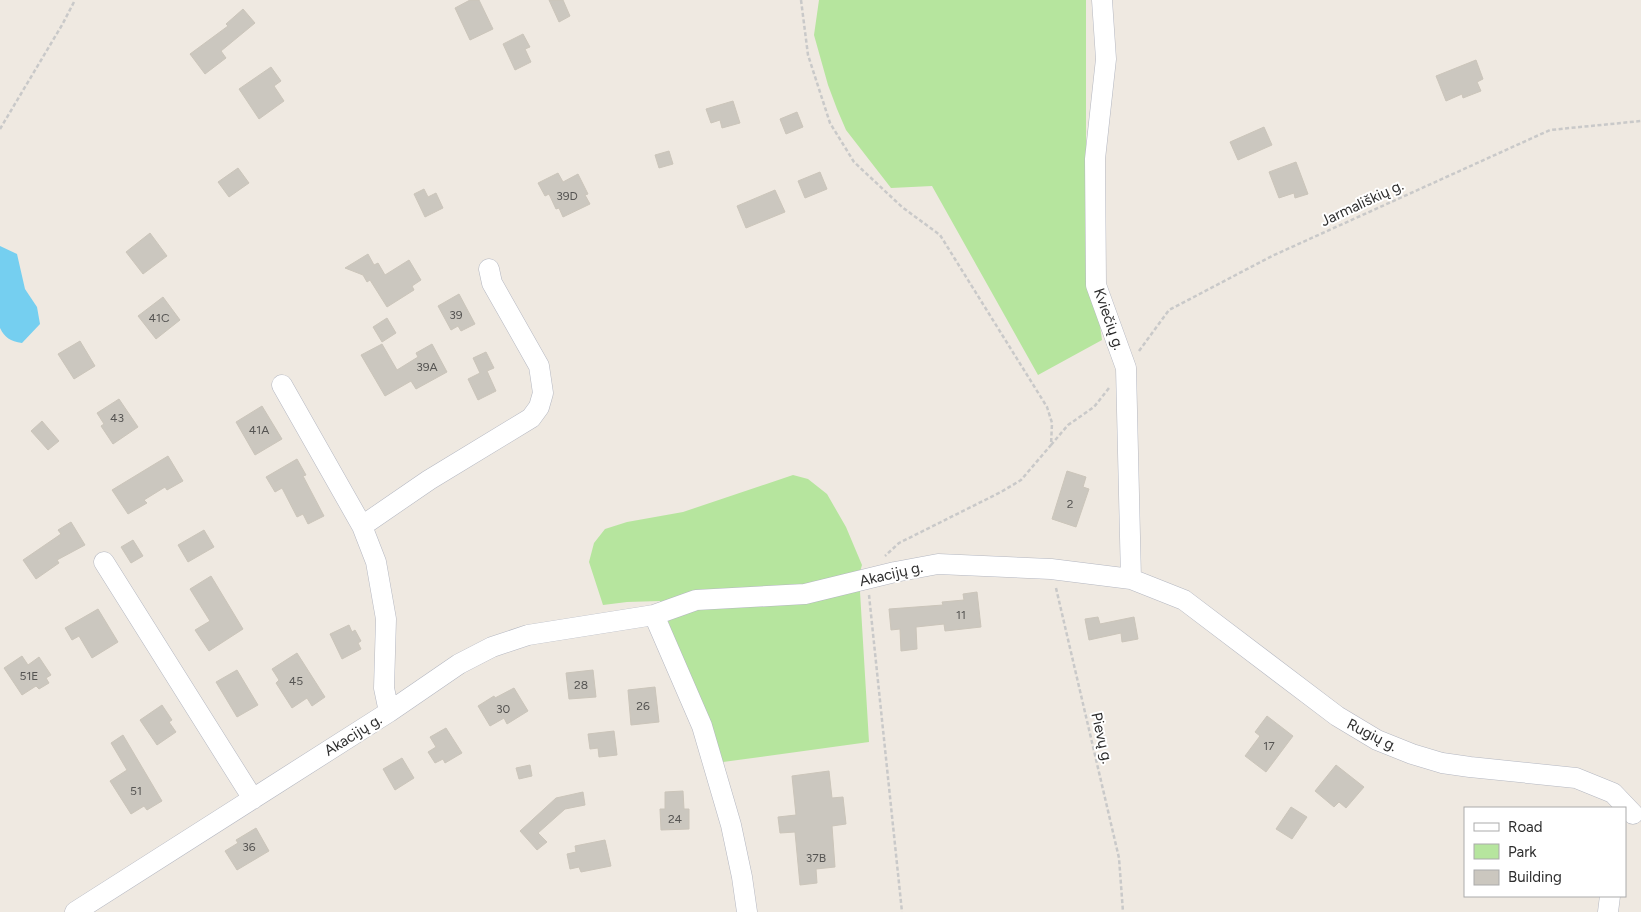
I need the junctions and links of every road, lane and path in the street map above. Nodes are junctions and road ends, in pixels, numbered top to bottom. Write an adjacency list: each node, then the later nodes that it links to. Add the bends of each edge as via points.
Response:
1 (76, 0): 5 (path)
2 (801, 0): 9 (path, via 808,55 830,123 854,162 902,207 940,235 1047,407 1052,423)
3 (1102, 0): 7 (street, Kviečių g., via 1106,59 1095,159 1096,285)
4 (1641, 121): 7 (path, Jarmališkių g., via 1550,130 1272,256 1169,310)
5 (0, 128)
6 (489, 270): 10 (street, via 492,283 539,366 544,393 539,407 531,418 429,480)
7 (1126, 368): 9 (path, Jarmališkių g., via 1094,407 1068,425); 14 (street, Kviečių g.)
8 (282, 385): 10 (street)
9 (1052, 445): 13 (path, Jarmališkių g., via 1021,480 899,543 873,568)
10 (362, 526): 16 (street, via 376,562 386,620 384,688)
11 (104, 562): 17 (street)
12 (1051, 569): 13 (street, Akacijų g., via 938,564); 14 (street, Akacijų g.); 23 (path, Pievų g., via 1119,858)
13 (867, 579): 15 (street, Akacijų g., via 805,594 696,600); 22 (path)
14 (1131, 579): 18 (street, Rugių g., via 1184,600 1337,716 1377,740 1442,763 1576,778 1613,793)
15 (654, 616): 16 (street, Akacijų g., via 528,635 492,647 459,664); 21 (street, via 702,726 731,826)
16 (389, 712): 17 (street, Akacijų g.)
17 (252, 799): 20 (street, Akacijų g.)
18 (1625, 807)
19 (1610, 897): 24 (street)
20 (75, 912)
21 (748, 912)
22 (902, 912)
23 (1123, 912)
24 (1608, 912)

